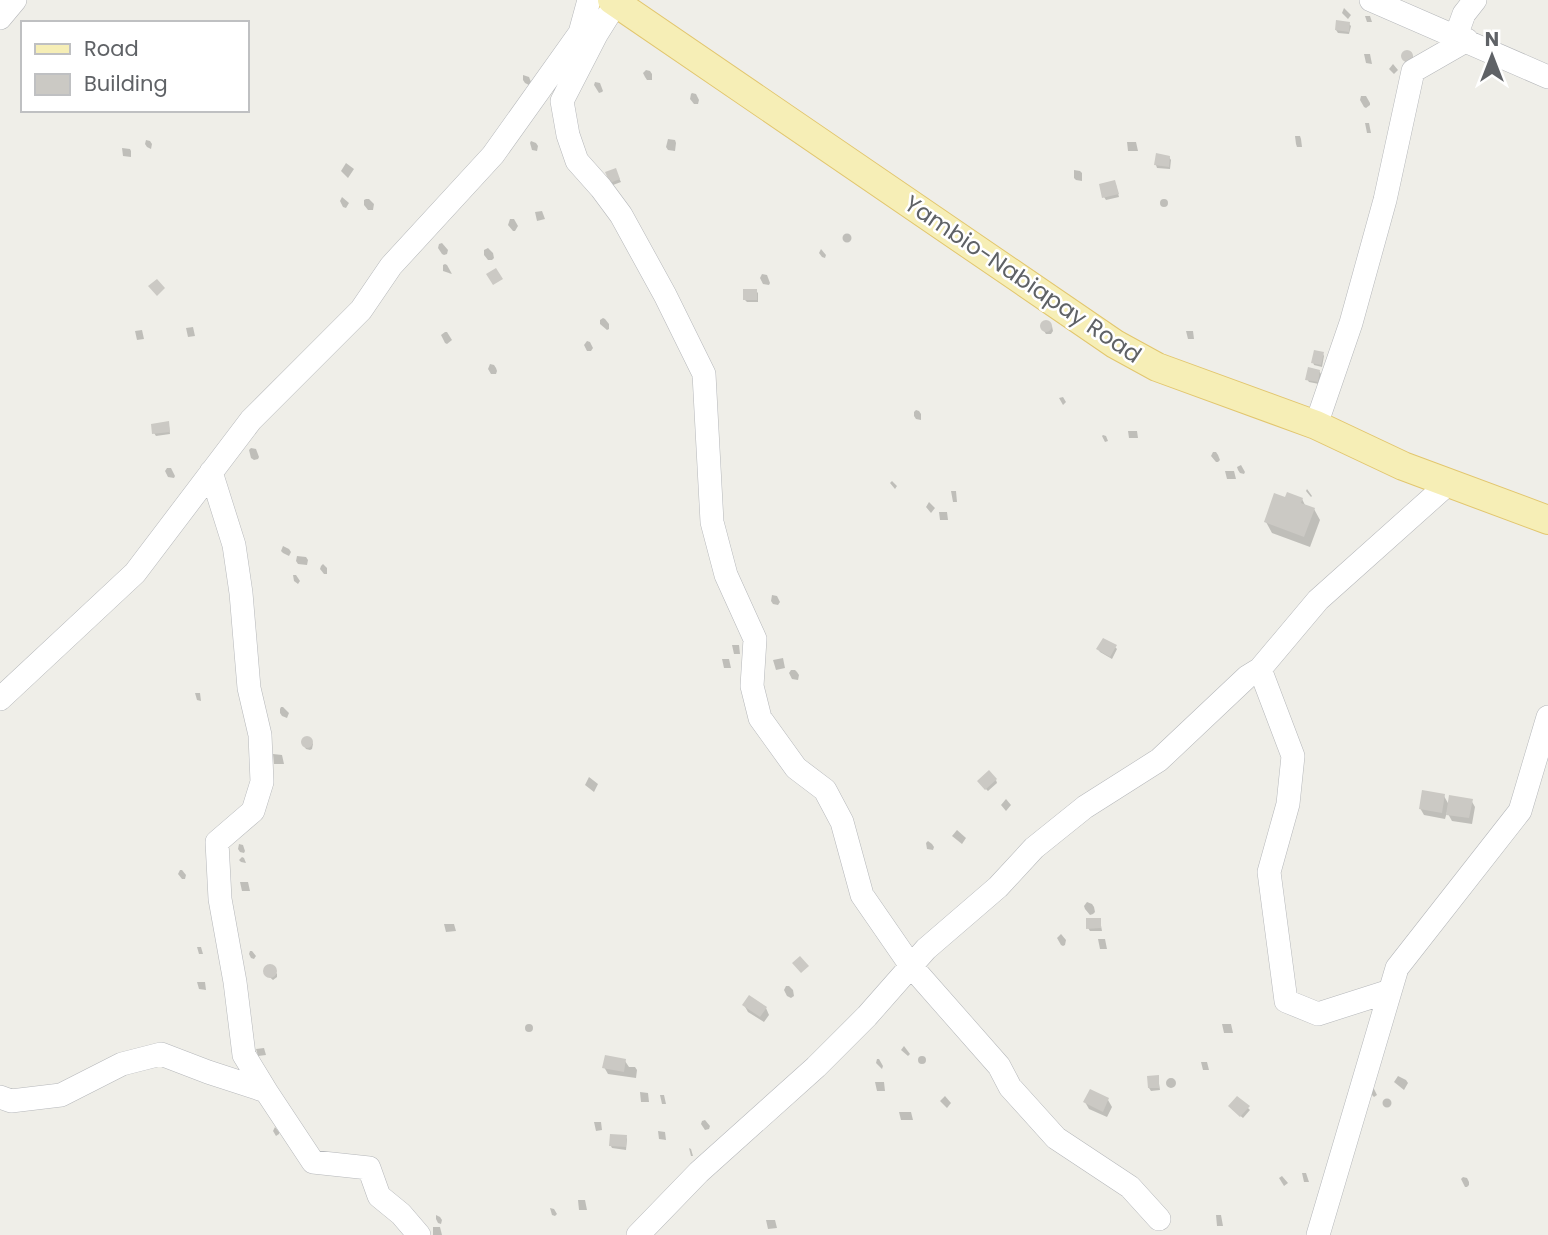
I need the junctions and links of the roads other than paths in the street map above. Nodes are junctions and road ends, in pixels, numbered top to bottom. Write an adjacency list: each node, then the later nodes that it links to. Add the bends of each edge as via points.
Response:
1 (15, 0): 5 (street)
2 (1371, 0): 6 (street)
3 (1475, 0): 6 (street, via 1464,14)
4 (605, 1): 8 (main road, Yambio-Nabiapay Road, via 1115,344 1157,367); 9 (street, via 493,155 391,265 360,310 251,420); 15 (street, via 596,35 562,100 568,135 577,161 621,215 705,374 712,522 726,575 755,639 752,686 760,718 796,768 825,790 842,822 862,895)
5 (0, 18)
6 (1462, 38): 7 (street); 8 (street, via 1413,71 1385,201)
7 (1548, 77)
8 (1316, 425): 10 (main road, Yambio-Nabiapay Road, via 1403,466)
9 (211, 472): 13 (street, via 135,573); 17 (street, via 234,545 262,782 253,811 217,842 220,899 244,1055)
10 (1450, 482): 11 (main road, Yambio-Nabiapay Road); 12 (street, via 1318,600)
11 (1548, 520)
12 (1260, 669): 15 (street, via 1159,760 1085,807 1034,848); 16 (street, via 1293,756 1289,804 1269,873 1286,1001 1318,1014)
13 (0, 699)
14 (1548, 717): 16 (street, via 1520,811 1397,968)
15 (911, 966): 19 (street, via 1056,1138 1130,1186); 21 (street, via 816,1067 699,1172)
16 (1390, 991): 22 (street)
17 (266, 1091): 18 (street, via 161,1054 121,1064 61,1095 11,1101); 20 (street, via 313,1162 369,1168 379,1196)
18 (0, 1097)
19 (1159, 1219)
20 (419, 1235)
21 (638, 1235)
22 (1318, 1235)

